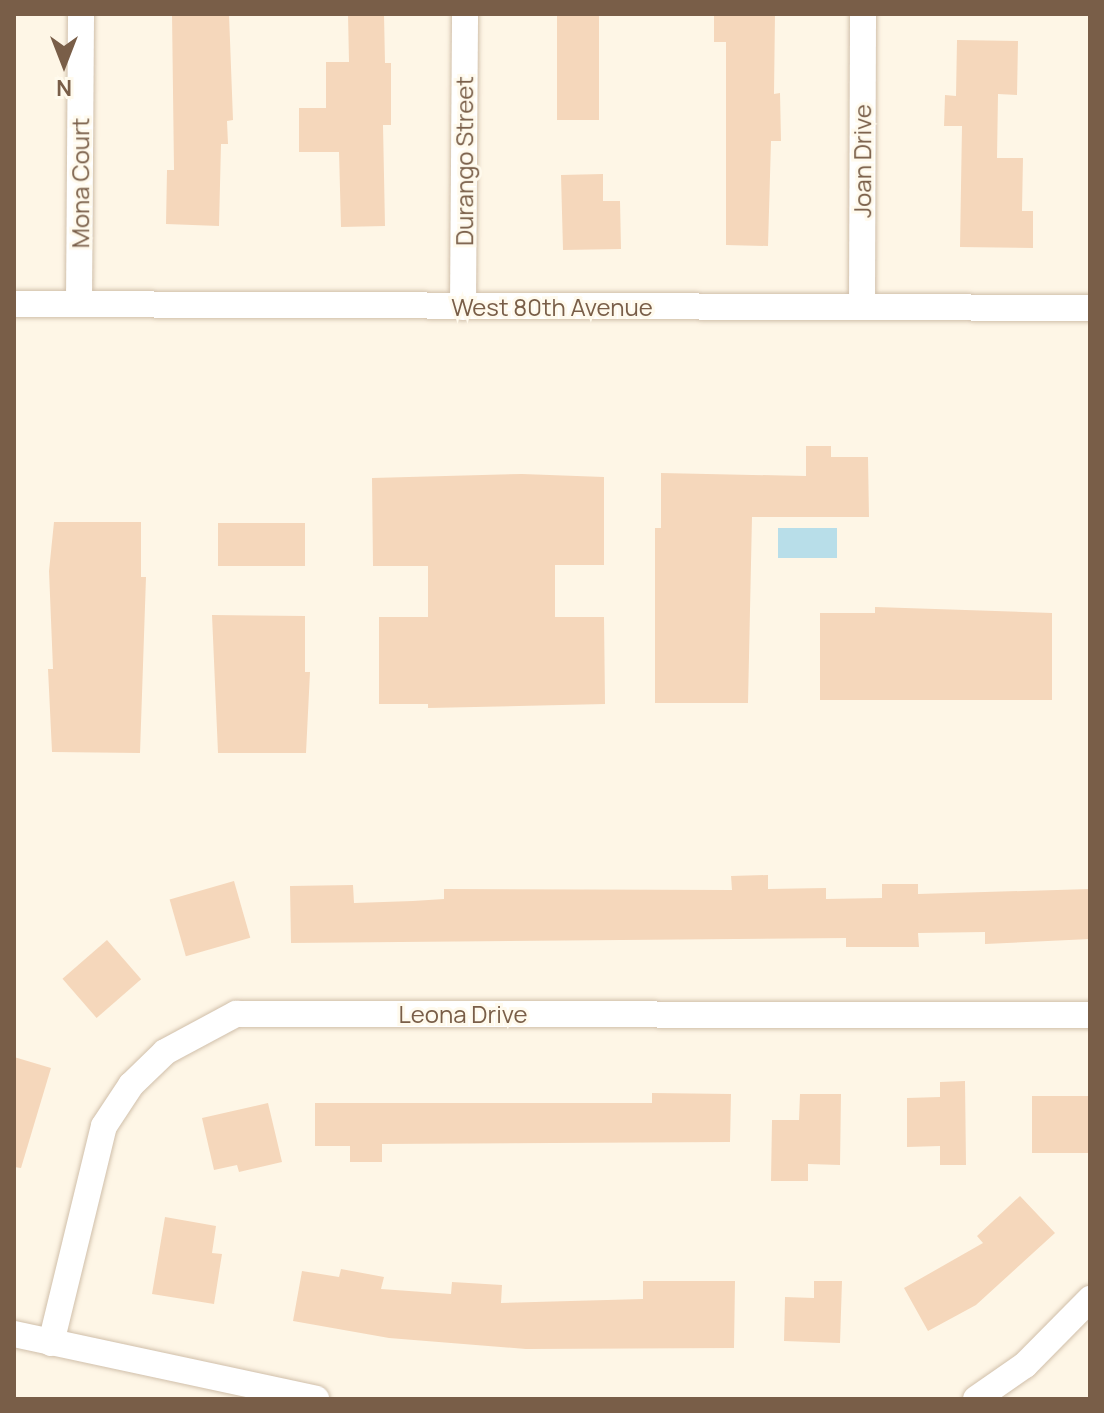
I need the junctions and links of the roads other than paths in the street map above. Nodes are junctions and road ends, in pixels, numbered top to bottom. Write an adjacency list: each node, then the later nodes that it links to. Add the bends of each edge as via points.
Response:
1 (81, 14): 5 (street, Mona Court)
2 (465, 14): 6 (street, Durango Street)
3 (863, 14): 7 (street, Joan Drive)
4 (14, 304): 5 (street, West 80th Avenue)
5 (79, 304): 6 (street, West 80th Avenue)
6 (463, 307): 7 (street, West 80th Avenue)
7 (862, 307): 8 (street, West 80th Avenue)
8 (1090, 308)
9 (1090, 1015): 12 (street, Leona Drive, via 236,1014 165,1052 131,1085 104,1126)
10 (1090, 1299): 14 (street, via 1025,1365)
11 (14, 1334): 12 (street)
12 (51, 1343): 13 (street)
13 (316, 1399)
14 (976, 1399)

